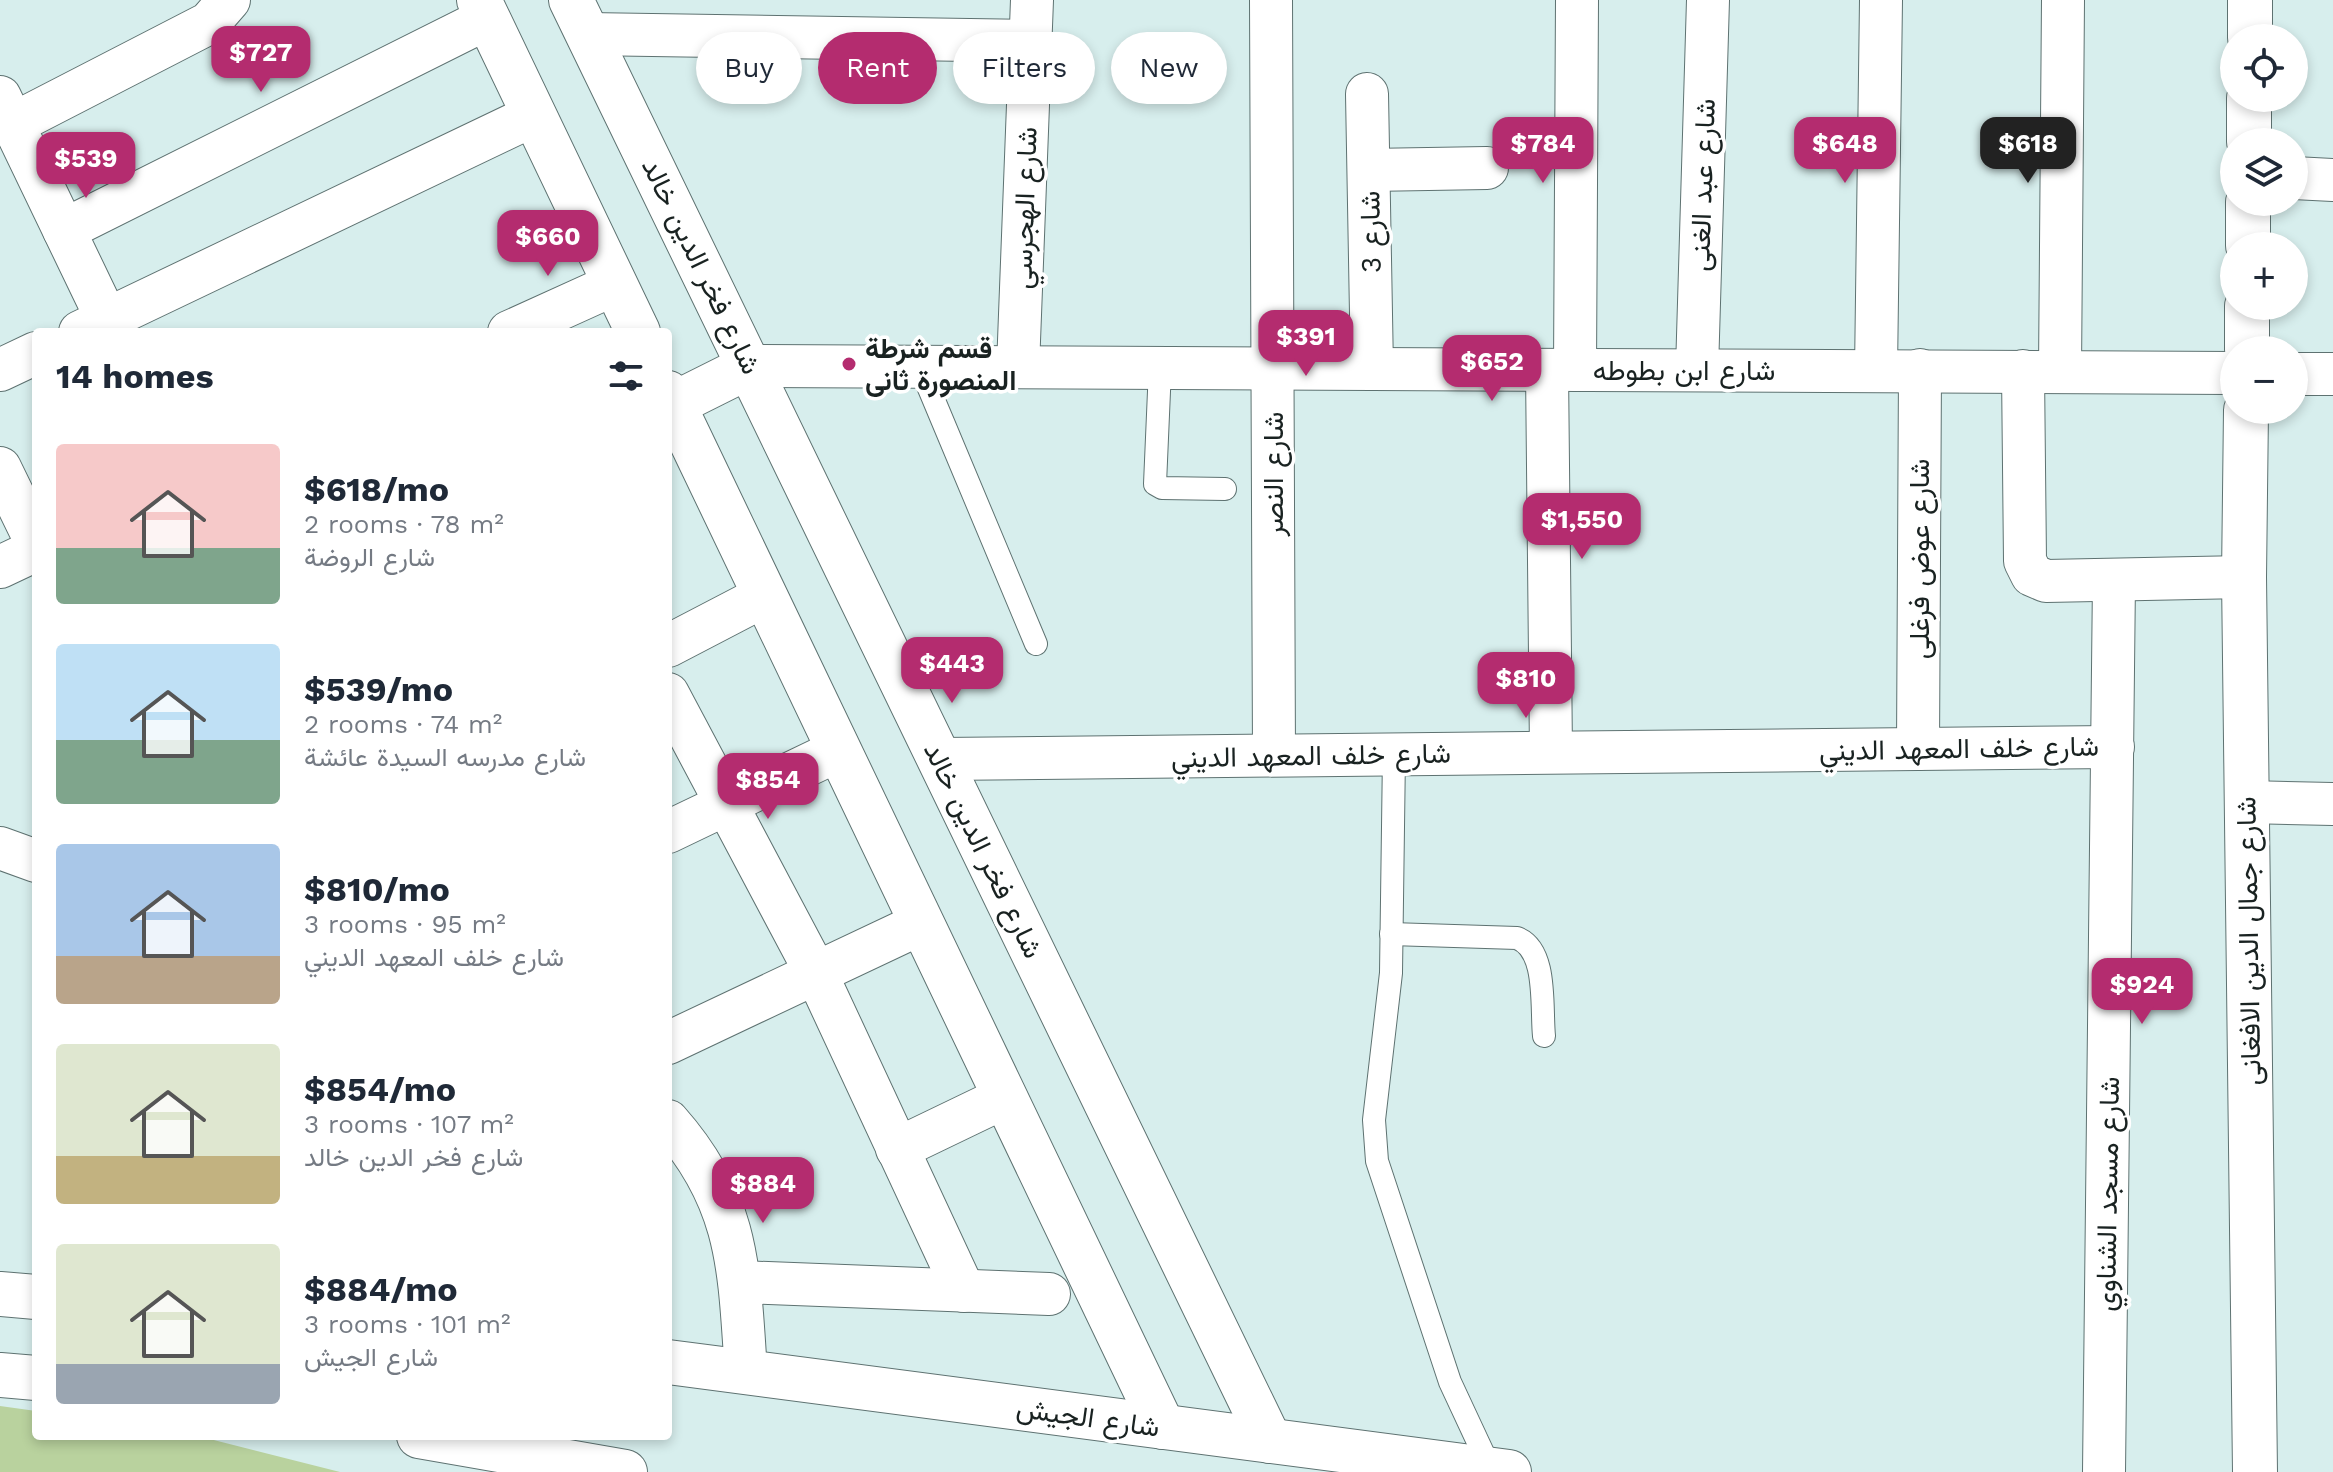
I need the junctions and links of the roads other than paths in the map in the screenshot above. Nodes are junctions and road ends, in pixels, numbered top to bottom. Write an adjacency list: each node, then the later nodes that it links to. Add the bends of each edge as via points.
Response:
1 (229, 0): 16 (street, via 209,23)
2 (1032, 0): 12 (street, شارع الهجرسي)
3 (1271, 0): 33 (street, شارع النصر)
4 (1577, 0): 36 (street)
5 (1708, 0): 37 (street, شارع عبد الغنى)
6 (1881, 0): 39 (street)
7 (2063, 0): 40 (street)
8 (2250, 0): 11 (main road)
9 (484, 9): 17 (main road); 23 (street)
10 (580, 17): 13 (street); 29 (main road, شارع فخر الدين خالد)
11 (2250, 24)
12 (1030, 32)
13 (953, 37)
14 (1367, 94): 19 (street, شارع 3)
15 (1028, 104): 31 (street, شارع الهجرسي)
16 (6, 111): 20 (street)
17 (534, 115): 24 (main road); 25 (street)
18 (1487, 168): 19 (street)
19 (1369, 170): 34 (street, شارع 3)
20 (16, 172): 23 (street)
21 (2308, 179): 22 (street)
22 (2333, 180)
23 (64, 230): 25 (street)
24 (615, 284): 26 (street); 27 (main road)
25 (100, 328)
26 (518, 328)
27 (636, 328)
28 (32, 355): 35 (street)
29 (750, 366): 30 (street, شارع ابن بطوطه); 44 (main road); 63 (main road, شارع فخر الدين خالد)
30 (920, 367): 31 (street, شارع ابن بطوطه); 55 (lane)
31 (1018, 367): 32 (street, شارع ابن بطوطه)
32 (1160, 368): 33 (street, شارع ابن بطوطه); 47 (lane, via 1155,484)
33 (1273, 368): 34 (street, شارع ابن بطوطه); 62 (street, شارع النصر)
34 (1372, 369): 36 (street, شارع ابن بطوطه)
35 (0, 370)
36 (1561, 370): 37 (street, شارع ابن بطوطه); 60 (street)
37 (1697, 370): 39 (street, شارع ابن بطوطه)
38 (1920, 370): 39 (street, شارع ابن بطوطه); 40 (street, شارع ابن بطوطه); 58 (street, شارع عوض فرغلى)
39 (1876, 371)
40 (2042, 371): 41 (street, شارع ابن بطوطه); 52 (street, via 2027,568 2038,580)
41 (2220, 373)
42 (2308, 374): 43 (street)
43 (2333, 374)
44 (675, 423): 53 (main road)
45 (2246, 424): 51 (main road, شارع جمال الدين الافغانى)
46 (0, 468): 48 (street)
47 (1225, 489)
48 (32, 534)
49 (32, 552): 50 (street)
50 (0, 567)
51 (2244, 577): 52 (street); 64 (main road, شارع جمال الدين الافغانى)
52 (2114, 580): 57 (street, شارع مسجد الشناوي)
53 (764, 596): 54 (street); 59 (main road)
54 (672, 644)
55 (1036, 644)
56 (672, 709): 65 (street)
57 (2113, 747): 58 (street, شارع خلف المعهد الديني); 92 (street, شارع مسجد الشناوي)
58 (1918, 749): 60 (street, شارع خلف المعهد الديني)
59 (839, 750): 65 (street); 70 (main road)
60 (1551, 752): 61 (street, شارع خلف المعهد الديني)
61 (1394, 754): 62 (street, شارع خلف المعهد الديني); 71 (lane)
62 (1274, 755): 63 (street, شارع خلف المعهد الديني)
63 (941, 759): 89 (main road, شارع فخر الدين خالد)
64 (2247, 802): 66 (street); 93 (main road, شارع جمال الدين الافغانى)
65 (726, 804): 67 (street); 72 (street)
66 (2333, 804)
67 (672, 830)
68 (0, 848): 69 (street)
69 (32, 860)
70 (922, 923): 72 (street); 75 (main road)
71 (1391, 934): 73 (lane, via 1525,941 1536,956); 90 (lane, via 1389,1008 1374,1120 1377,1161 1450,1382)
72 (816, 973): 74 (street); 77 (street)
73 (1544, 1036)
74 (672, 1041)
75 (1005, 1097): 77 (street); 87 (main road)
76 (672, 1125): 78 (street, via 693,1149 720,1197)
77 (897, 1149): 79 (street)
78 (740, 1282): 79 (street); 84 (street)
79 (964, 1291): 81 (street)
80 (0, 1294): 82 (main road)
81 (1049, 1294)
82 (32, 1297)
83 (672, 1363): 84 (main road, شارع الجيش)
84 (746, 1372): 87 (main road, شارع الجيش)
85 (0, 1375): 86 (main road)
86 (32, 1378)
87 (1163, 1427): 89 (main road, شارع الجيش)
88 (448, 1440): 91 (main road)
89 (1270, 1441): 90 (main road, شارع الجيش)
90 (1500, 1471)
91 (625, 1472)
92 (2104, 1472)
93 (2255, 1472)

